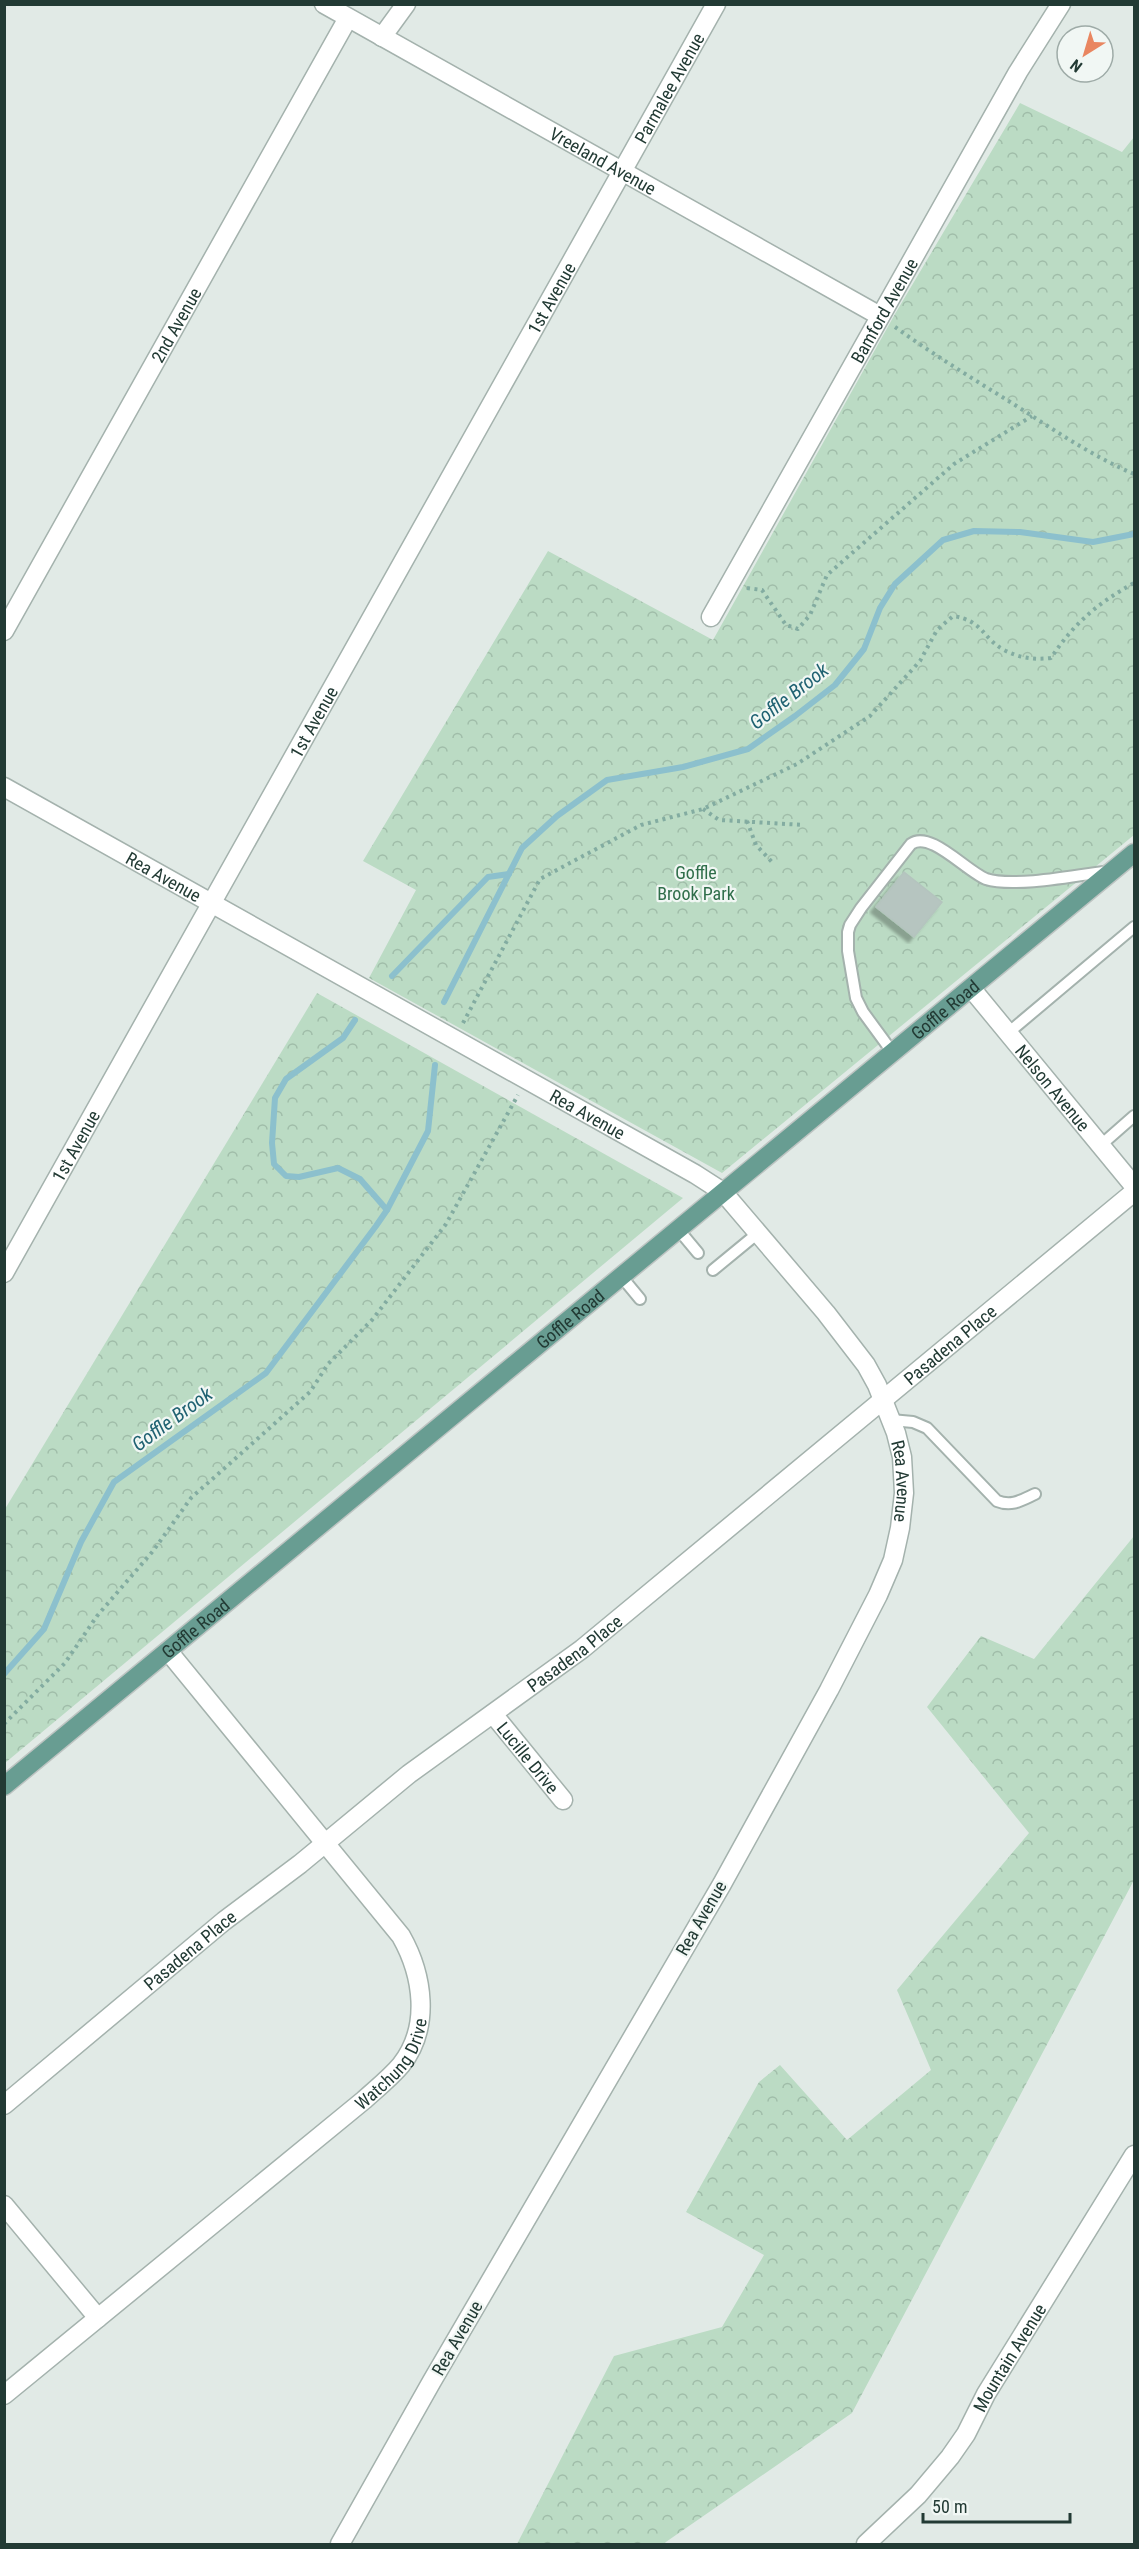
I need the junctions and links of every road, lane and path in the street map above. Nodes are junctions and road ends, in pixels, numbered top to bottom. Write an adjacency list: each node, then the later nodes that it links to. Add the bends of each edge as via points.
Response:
1 (324, 4): 5 (street, Vreeland Avenue)
2 (406, 4): 6 (street)
3 (716, 4): 7 (street, Parmalee Avenue)
4 (1061, 4): 8 (street, Bamford Avenue, via 1018,72)
5 (348, 18): 6 (street, Vreeland Avenue); 14 (street, 2nd Avenue)
6 (382, 37): 7 (street, Vreeland Avenue)
7 (622, 171): 8 (street, Vreeland Avenue); 22 (street, 1st Avenue)
8 (880, 316): 9 (path); 12 (street, Bamford Avenue)
9 (1032, 416): 10 (path, via 1110,464); 12 (path, via 954,464 827,575 810,615 798,629 786,625 762,590)
10 (1134, 474)
11 (1134, 583): 16 (path, via 1104,599 1066,636 1051,658 1032,660 1003,650 969,619 953,616 937,630 920,661 870,716 797,764)
12 (729, 585): 13 (street, Bamford Avenue)
13 (711, 617)
14 (4, 631)
15 (4, 787): 22 (street, Rea Avenue)
16 (703, 809): 17 (path, via 718,820); 26 (path, via 641,825 540,879)
17 (747, 821): 18 (path); 20 (path, via 756,845)
18 (804, 825)
19 (1134, 854): 21 (main road, Goffle Road)
20 (773, 863)
21 (1113, 871): 24 (main road, Goffle Road); 27 (lane, via 995,881 970,870 928,841 911,844 850,925 848,951 856,998)
22 (212, 903): 26 (street, Rea Avenue); 38 (street, 1st Avenue)
23 (1134, 927): 25 (lane)
24 (971, 988): 25 (street, Nelson Avenue); 27 (main road, Goffle Road)
25 (1008, 1033): 30 (street, Nelson Avenue)
26 (454, 1040): 28 (street, Rea Avenue)
27 (892, 1053): 32 (main road, Goffle Road)
28 (526, 1080): 32 (street, Rea Avenue); 46 (path, via 446,1224 372,1320 328,1364 310,1392 191,1498 153,1551 97,1616 65,1663)
29 (1134, 1116): 30 (lane)
30 (1101, 1145): 31 (street, Nelson Avenue)
31 (1134, 1186)
32 (723, 1192): 34 (main road, Goffle Road); 35 (street, Rea Avenue)
33 (1134, 1192): 41 (street, Pasadena Place)
34 (678, 1229): 36 (lane); 39 (main road, Goffle Road)
35 (758, 1233): 37 (lane); 41 (street, Rea Avenue, via 866,1365)
36 (698, 1253)
37 (713, 1270)
38 (4, 1273)
39 (621, 1276): 40 (lane); 44 (main road, Goffle Road)
40 (640, 1299)
41 (884, 1400): 42 (street, Rea Avenue); 45 (street, Pasadena Place, via 582,1649)
42 (891, 1420): 43 (lane, via 927,1428 998,1501 1016,1503); 55 (street, Rea Avenue, via 902,1457 903,1493 893,1560 878,1595 722,1884)
43 (1035, 1494)
44 (168, 1651): 47 (main road, Goffle Road); 49 (street, Watchung Drive)
45 (493, 1714): 48 (street, Lucille Drive); 49 (street, Pasadena Place, via 408,1774)
46 (4, 1724)
47 (4, 1786)
48 (563, 1800)
49 (325, 1843): 50 (street, Pasadena Place, via 224,1921); 53 (street, Watchung Drive, via 385,1915 410,1952 421,1997 411,2048 401,2064 364,2100)
50 (4, 2105)
51 (1134, 2155): 56 (street, Mountain Avenue, via 986,2394 966,2434 918,2495)
52 (4, 2205): 53 (street)
53 (98, 2318): 54 (street, Watchung Drive)
54 (4, 2395)
55 (340, 2544)
56 (866, 2544)

